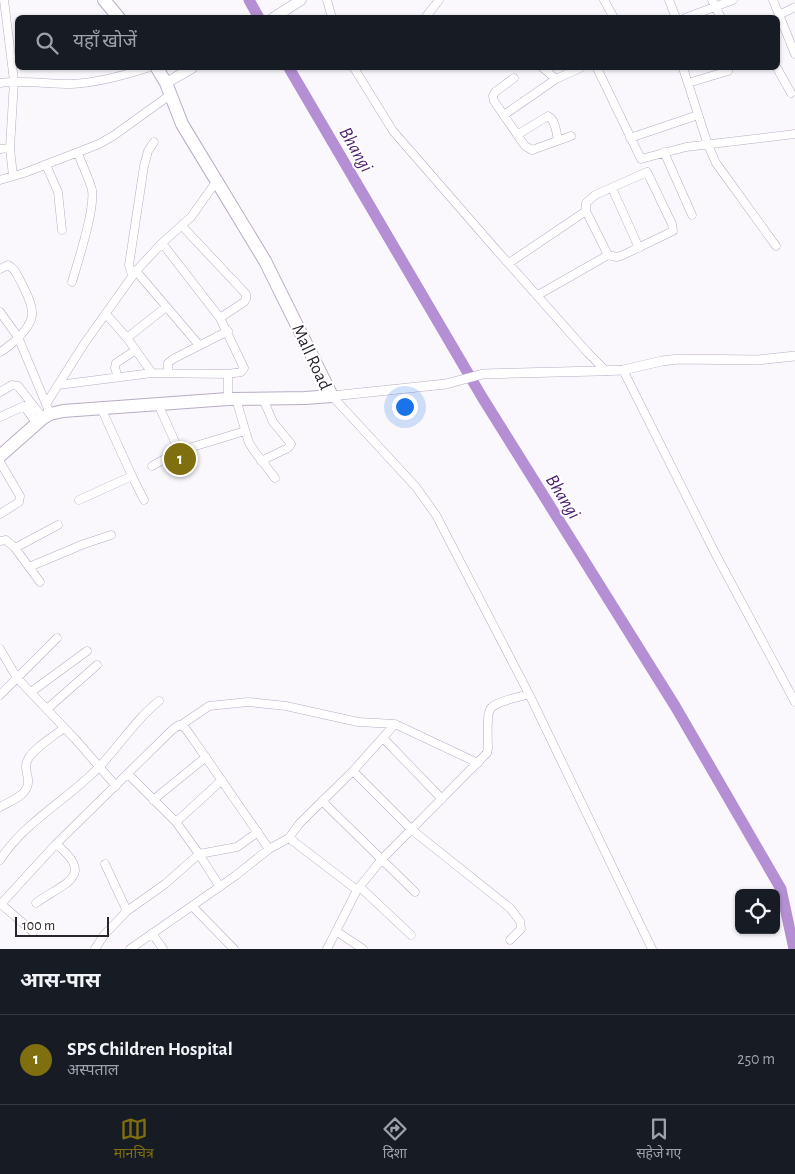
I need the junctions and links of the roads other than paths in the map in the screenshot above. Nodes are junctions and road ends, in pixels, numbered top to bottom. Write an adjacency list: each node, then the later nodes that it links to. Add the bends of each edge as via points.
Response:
1 (4, 0): 35 (street)
2 (104, 0): 12 (highway)
3 (327, 0): 14 (street)
4 (439, 0): 15 (street)
5 (604, 0): 16 (street)
6 (669, 0): 17 (street)
7 (733, 0): 10 (street)
8 (772, 0): 20 (street)
9 (296, 1): 13 (main road)
10 (714, 3): 18 (street); 19 (street)
11 (795, 7): 20 (street)
12 (116, 15)
13 (277, 15)
14 (331, 15)
15 (427, 15)
16 (612, 15)
17 (675, 15)
18 (691, 15)
19 (720, 15)
20 (779, 15)
21 (780, 17): 22 (street)
22 (795, 52)
23 (142, 70): 35 (street, via 89,83)
24 (158, 70): 38 (highway, Mall Road)
25 (188, 70): 38 (main road)
26 (357, 70): 68 (street, via 393,130)
27 (545, 70): 34 (street)
28 (576, 70): 34 (street)
29 (598, 70): 45 (street)
30 (684, 70): 37 (street)
31 (778, 70): 39 (street)
32 (728, 71): 37 (street)
33 (514, 78): 40 (street, via 493,96)
34 (556, 80): 40 (street)
35 (14, 82): 36 (street); 49 (street)
36 (0, 83)
37 (688, 83): 41 (street)
38 (168, 89): 52 (street, via 107,140); 58 (highway, Mall Road, via 182,124)
39 (791, 93)
40 (504, 115): 43 (street)
41 (698, 115): 45 (street); 48 (street)
42 (795, 134): 48 (street)
43 (517, 135): 46 (street, via 532,150); 46 (street, via 548,116 554,121)
44 (571, 136): 46 (street)
45 (630, 138): 53 (street)
46 (558, 140)
47 (154, 142): 70 (street, via 144,166 129,265)
48 (708, 145): 51 (street); 65 (street, via 721,171)
49 (10, 148): 50 (street); 56 (street)
50 (0, 149)
51 (664, 152): 53 (street); 61 (street)
52 (78, 153): 54 (street); 71 (street, via 92,188 92,197)
53 (641, 159): 55 (street)
54 (46, 165): 56 (street); 63 (street, via 58,192)
55 (647, 172): 59 (street); 66 (street, via 673,231)
56 (13, 176): 57 (street)
57 (0, 180)
58 (216, 182): 62 (street); 92 (highway, Mall Road, via 265,261)
59 (612, 188): 60 (street, via 590,198); 66 (street)
60 (586, 211): 67 (street); 68 (street)
61 (692, 214)
62 (182, 226): 64 (street); 76 (street, via 246,294 244,302)
63 (62, 230)
64 (162, 243): 70 (street); 76 (street)
65 (776, 246)
66 (639, 248): 67 (street, via 617,257)
67 (608, 255): 72 (street)
68 (509, 263): 72 (street)
69 (0, 269): 78 (street, via 8,265 16,272 32,310 31,323)
70 (134, 273): 73 (street); 75 (street)
71 (72, 282)
72 (538, 295): 85 (street)
73 (166, 307): 79 (street); 80 (street)
74 (0, 312): 78 (street)
75 (106, 314): 79 (street); 90 (street)
76 (220, 318): 77 (street)
77 (228, 331): 80 (street); 88 (street, via 244,368 241,372)
78 (18, 337): 82 (street); 97 (street)
79 (127, 338): 81 (street)
80 (200, 345): 86 (street, via 170,361)
81 (136, 350): 87 (street); 89 (street, via 116,362)
82 (0, 352)
83 (795, 357): 84 (street, via 679,359)
84 (624, 370): 85 (street); 125 (street, via 715,553)
85 (606, 371): 92 (street, via 507,372 414,388)
86 (168, 372): 87 (street); 88 (street)
87 (152, 373): 89 (street)
88 (228, 374): 93 (street)
89 (118, 377): 90 (street)
90 (58, 385): 97 (street)
91 (0, 392): 97 (street, via 12,385 18,386)
92 (332, 396): 94 (highway, Mall Road); 122 (street, via 416,487 436,515)
93 (232, 399): 94 (highway, Mall Road); 95 (highway, Mall Road); 99 (street)
94 (263, 399): 102 (street, via 273,422 291,444)
95 (158, 404): 96 (highway, Mall Road); 100 (street)
96 (101, 408): 97 (highway, Mall Road); 105 (street)
97 (44, 415): 98 (street, via 24,406); 101 (highway)
98 (0, 417)
99 (245, 431): 100 (street); 102 (street)
100 (180, 452): 104 (street)
101 (0, 456)
102 (261, 461): 106 (street)
103 (0, 462): 109 (street, via 20,496 19,502)
104 (152, 466)
105 (132, 476): 107 (street); 108 (street)
106 (275, 478)
107 (79, 500)
108 (144, 500)
109 (0, 514)
110 (58, 524): 113 (street)
111 (111, 535): 114 (street)
112 (0, 541): 113 (street, via 6,540)
113 (15, 548): 114 (street)
114 (29, 567): 115 (street)
115 (40, 582)
116 (57, 638): 120 (street)
117 (87, 651): 121 (street)
118 (1, 653): 120 (street)
119 (97, 665): 126 (street)
120 (17, 678): 121 (street); 123 (street)
121 (31, 692): 126 (street)
122 (529, 694): 132 (street, via 492,708 487,753); 170 (street)
123 (0, 695)
124 (159, 701): 133 (street, via 144,713)
125 (795, 702)
126 (46, 709): 129 (street)
127 (395, 724): 128 (street, via 358,722 286,706 241,702 209,706); 130 (street); 132 (street)
128 (181, 725): 131 (street); 135 (street)
129 (64, 728): 133 (street); 141 (street, via 28,759 29,782 25,792)
130 (383, 738): 134 (street); 138 (street)
131 (206, 757): 136 (street); 139 (street)
132 (478, 763): 138 (street)
133 (99, 767): 137 (street); 149 (street, via 34,822)
134 (353, 770): 140 (street); 143 (street)
135 (128, 774): 137 (street); 139 (street)
136 (222, 780): 142 (street); 144 (street)
137 (116, 786): 146 (street)
138 (442, 799): 143 (street)
139 (153, 800): 142 (street)
140 (322, 802): 145 (street); 150 (street)
141 (0, 807)
142 (176, 822): 148 (street)
143 (412, 830): 150 (street); 163 (street, via 510,908 521,928)
144 (258, 832): 147 (street); 148 (street, via 237,846)
145 (289, 838): 147 (street); 153 (street)
146 (56, 844): 155 (street, via 71,857 76,872 66,884); 156 (street)
147 (269, 848): 152 (street)
148 (199, 854): 152 (street); 158 (street)
149 (0, 860)
150 (382, 860): 153 (street); 154 (street)
151 (104, 864): 158 (street)
152 (220, 887): 157 (street)
153 (359, 888): 159 (street); 162 (street)
154 (415, 892)
155 (36, 903)
156 (1, 904): 160 (street)
157 (192, 906): 161 (street); 167 (street)
158 (127, 911): 164 (street, via 104,935)
159 (336, 931): 168 (street); 169 (street)
160 (33, 932)
161 (152, 932): 165 (street); 166 (street)
162 (411, 935)
163 (510, 940)
164 (96, 949)
165 (130, 949)
166 (163, 949)
167 (234, 949)
168 (327, 949)
169 (363, 949)
170 (652, 949)

